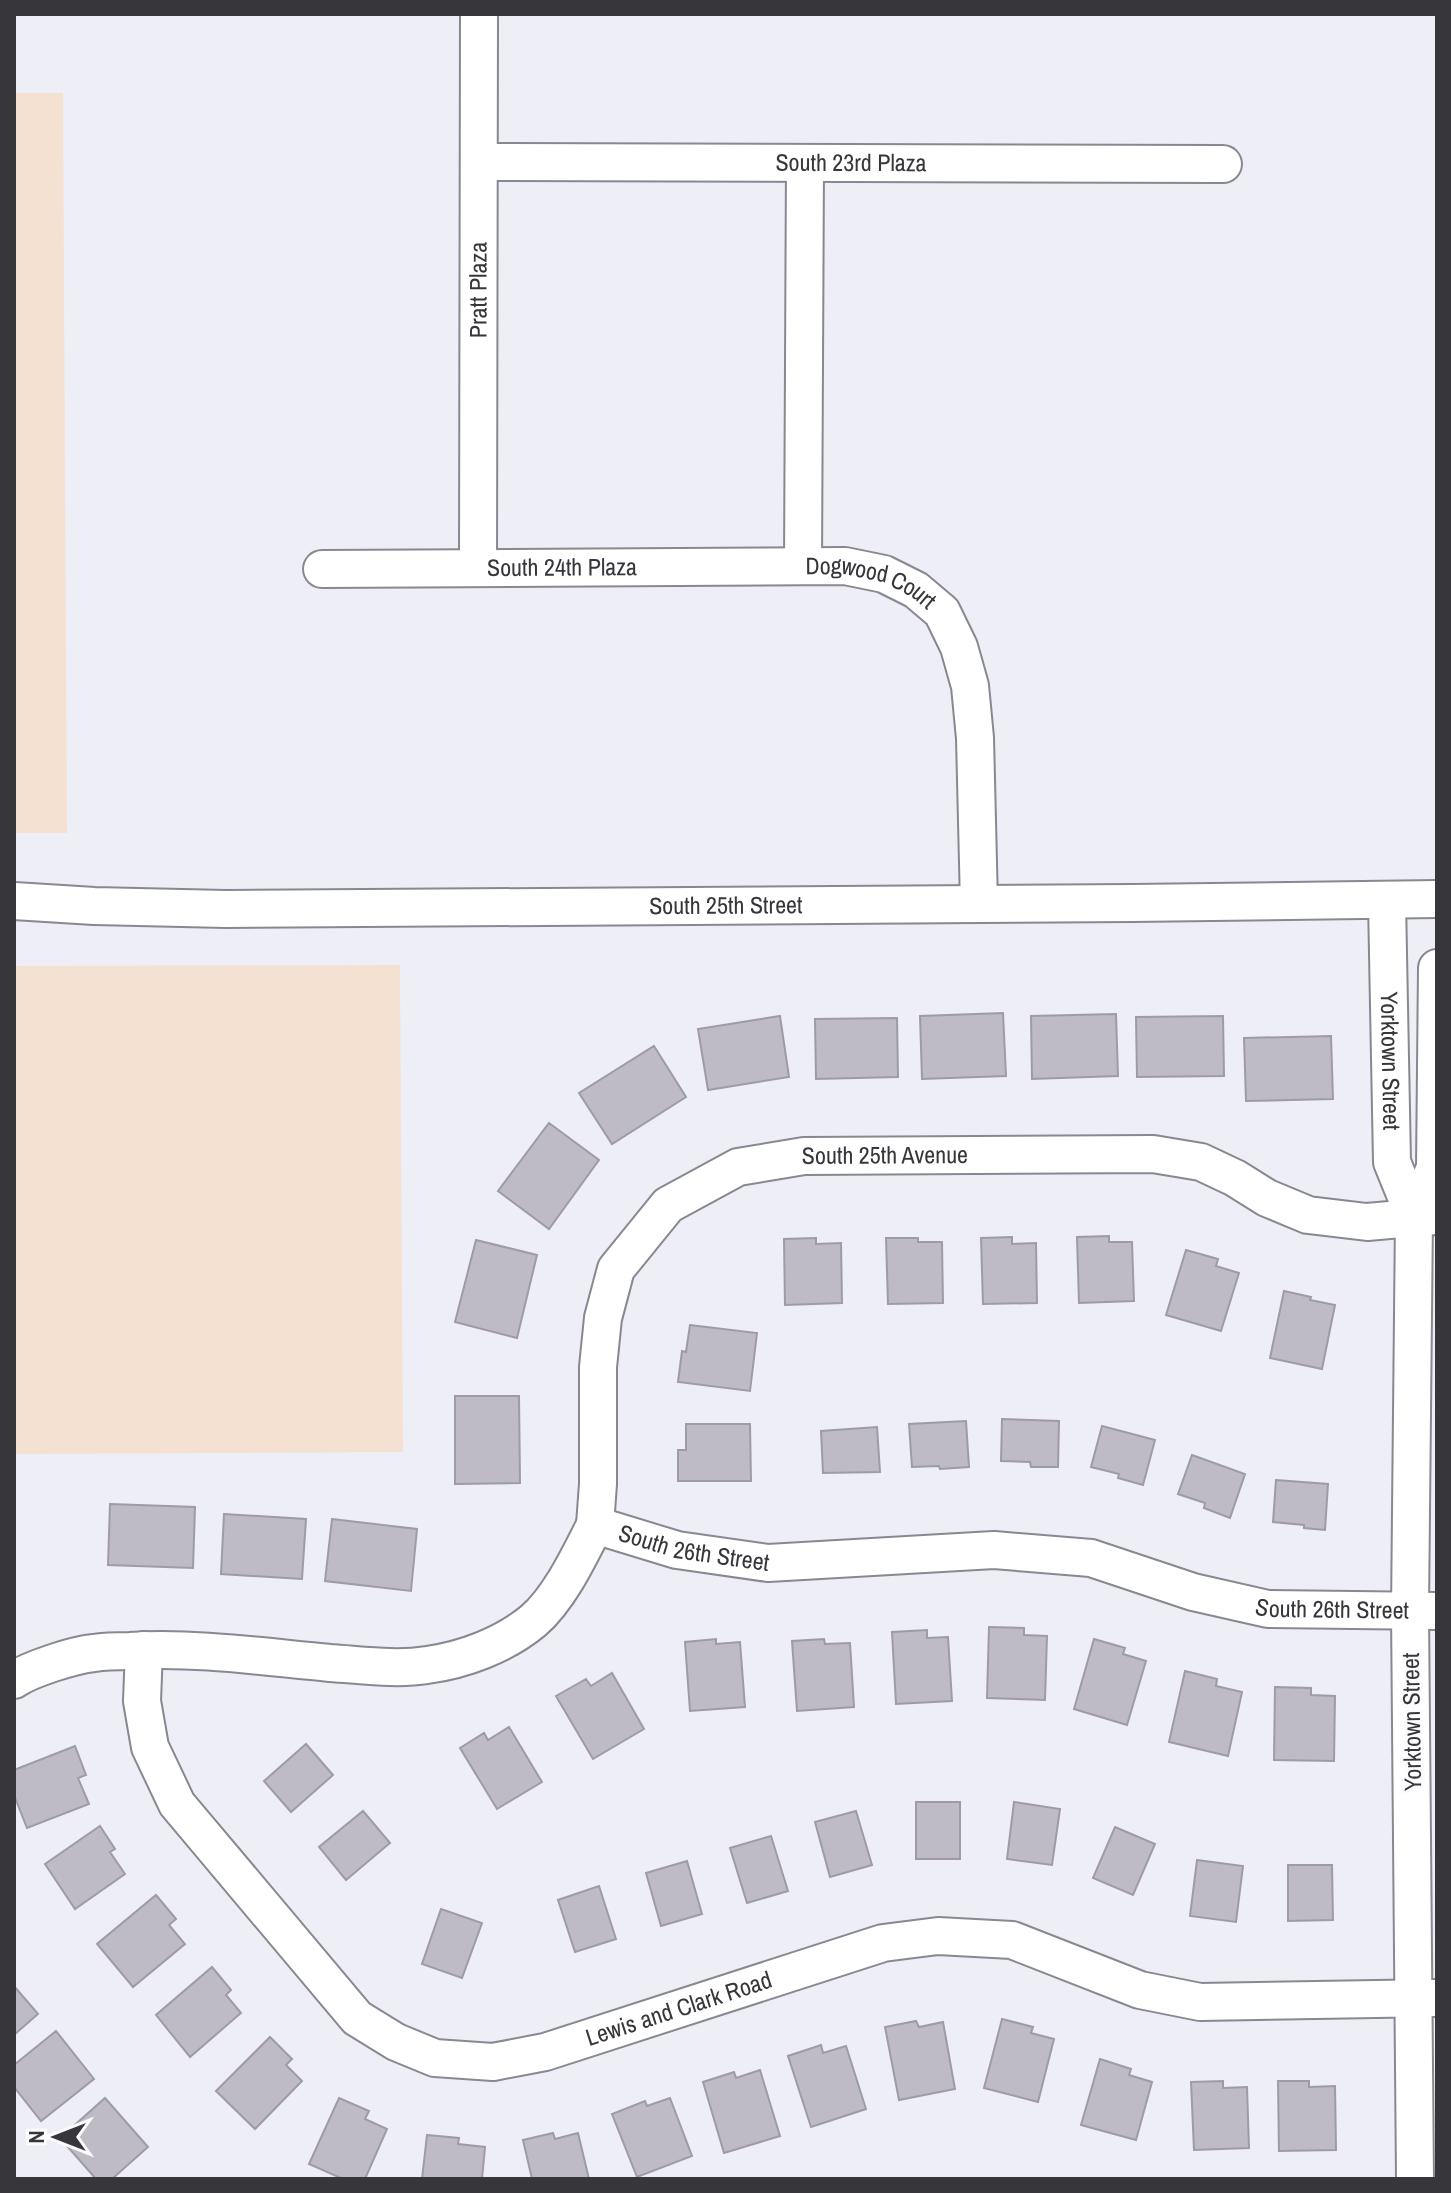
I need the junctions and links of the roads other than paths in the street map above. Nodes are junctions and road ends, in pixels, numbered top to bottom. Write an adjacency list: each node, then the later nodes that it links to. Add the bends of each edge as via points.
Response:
1 (479, 14): 2 (street, Pratt Plaza)
2 (479, 162): 3 (street, South 23rd Plaza); 6 (street, Pratt Plaza)
3 (805, 163): 4 (street, South 23rd Plaza); 5 (street, Dogwood Court)
4 (1223, 164)
5 (803, 566): 6 (street, South 24th Plaza); 11 (street, Dogwood Court, via 845,566 884,574 916,590 942,612 970,686)
6 (478, 568): 7 (street, South 24th Plaza)
7 (322, 569)
8 (1437, 899): 10 (street, South 25th Street)
9 (14, 901): 11 (street, South 25th Street, via 226,909)
10 (1387, 901): 11 (street, South 25th Street); 13 (street, Yorktown Street, via 1392,1162)
11 (979, 904)
12 (1437, 968): 13 (street, Yorktown Street, via 1435,1168)
13 (1426, 1216): 14 (street, South 25th Avenue, via 1367,1222 1308,1215 1201,1162 1153,1154 804,1156 738,1167 668,1205 616,1269 598,1367); 15 (street, Yorktown Street)
14 (595, 1525): 15 (street, South 26th Street, via 677,1550 768,1563 994,1550 1091,1558 1193,1592 1268,1609); 16 (street, South 26th Street, via 556,1593 533,1620 502,1642 467,1657 426,1666 374,1666)
15 (1424, 1611): 18 (street, Yorktown Street)
16 (144, 1650): 17 (street, South 26th Street, via 92,1653); 18 (street, Lewis and Clark Road, via 142,1701 150,1747 177,1804 357,2018 435,2058 493,2062 545,2052 883,1943 938,1936 1012,1940 1140,1990 1200,2002)
17 (14, 1680)
18 (1426, 1998): 19 (street, Yorktown Street)
19 (1415, 2179)

